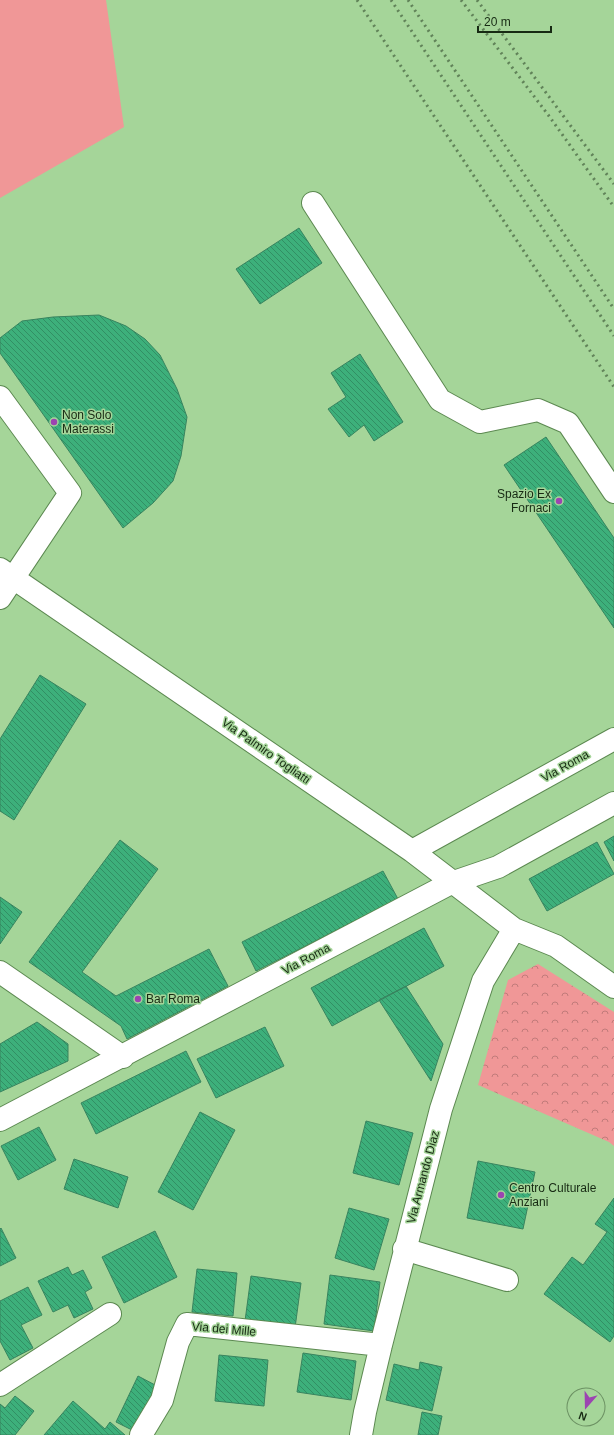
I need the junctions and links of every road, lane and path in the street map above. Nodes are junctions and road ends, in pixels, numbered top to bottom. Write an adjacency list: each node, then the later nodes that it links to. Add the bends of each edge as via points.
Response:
1 (313, 203): 3 (street, via 440,400 480,422 538,410 568,423)
2 (0, 396): 4 (street, via 70,493)
3 (614, 492)
4 (7, 574): 5 (street); 8 (street, Via Palmiro Togliatti)
5 (0, 598)
6 (614, 739): 8 (street, Via Roma)
7 (614, 803): 9 (street, Via Roma, via 498,868)
8 (412, 852): 9 (street, Via Palmiro Togliatti)
9 (451, 883): 10 (street, Via Palmiro Togliatti); 13 (street, Via Roma)
10 (514, 930): 12 (street, Via Palmiro Togliatti, via 556,946); 15 (street, Via Armando Diaz, via 483,981 441,1109)
11 (0, 972): 13 (street)
12 (614, 987)
13 (123, 1057): 14 (street, Via Roma)
14 (0, 1120)
15 (404, 1249): 16 (street); 18 (street, Via Armando Diaz)
16 (507, 1280)
17 (110, 1314): 19 (street)
18 (381, 1345): 20 (street, Via dei Mille, via 187,1324 178,1342 162,1400); 21 (street, Via Armando Diaz)
19 (0, 1385)
20 (141, 1435)
21 (361, 1435)

